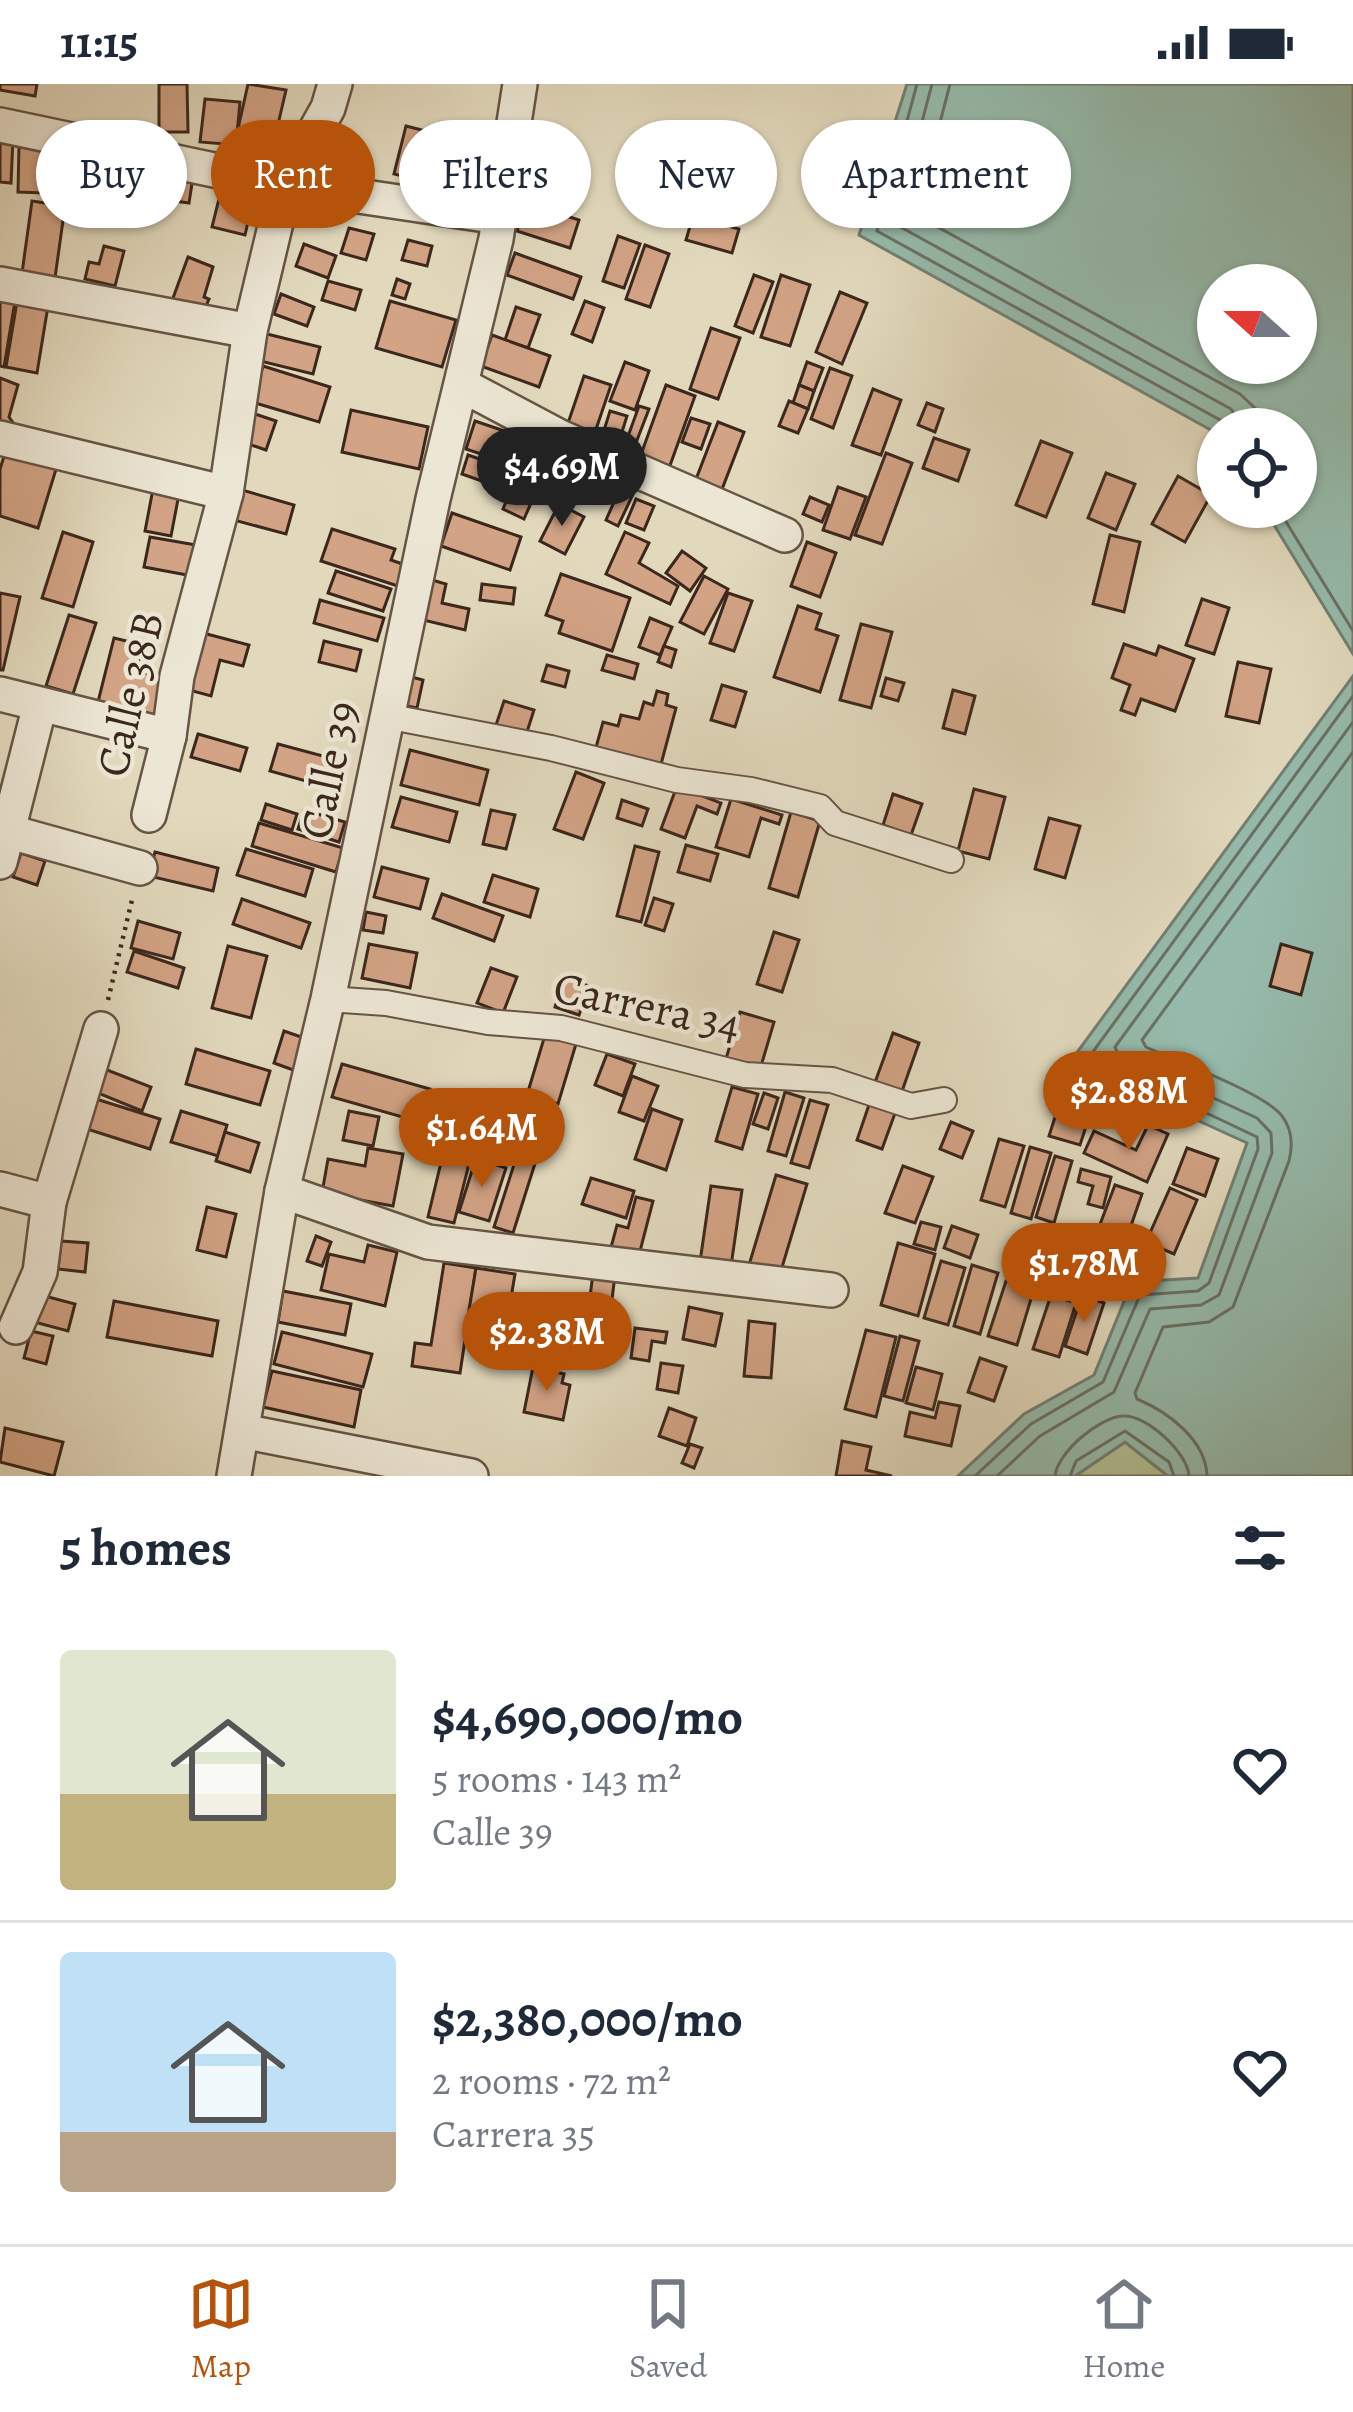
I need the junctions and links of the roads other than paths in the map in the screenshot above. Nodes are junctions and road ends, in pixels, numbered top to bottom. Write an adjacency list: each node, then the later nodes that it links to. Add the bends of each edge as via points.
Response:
1 (334, 84): 3 (street, Calle 38B)
2 (520, 84): 4 (street, Calle 39)
3 (321, 120)
4 (514, 120)
5 (0, 124): 6 (street)
6 (211, 168)
7 (275, 228): 10 (street, Calle 38B)
8 (497, 228): 11 (street, Calle 39)
9 (0, 284): 10 (street)
10 (250, 331): 13 (street, Calle 38B)
11 (462, 385): 14 (street); 17 (street, Calle 39)
12 (0, 437): 13 (street)
13 (226, 493): 18 (street, Calle 38B)
14 (785, 535)
15 (0, 694): 16 (street)
16 (40, 705): 18 (street); 20 (street)
17 (386, 716): 21 (street, via 797,801 820,807 835,823); 23 (street, Calle 39)
18 (169, 736): 19 (street, Calle 38B)
19 (149, 814)
20 (5, 847): 22 (street)
21 (951, 860)
22 (140, 868)
23 (328, 999): 25 (street, Carrera 34, via 561,1028 745,1075 832,1080 911,1106); 27 (street, Calle 39)
24 (100, 1029): 28 (street)
25 (944, 1100)
26 (0, 1189): 28 (street)
27 (282, 1191): 29 (street, via 428,1242); 31 (street, Calle 39)
28 (49, 1202): 30 (street, via 40,1273)
29 (831, 1290)
30 (16, 1327)
31 (242, 1431): 32 (street, Calle 39); 33 (street)
32 (234, 1476)
33 (471, 1476)

